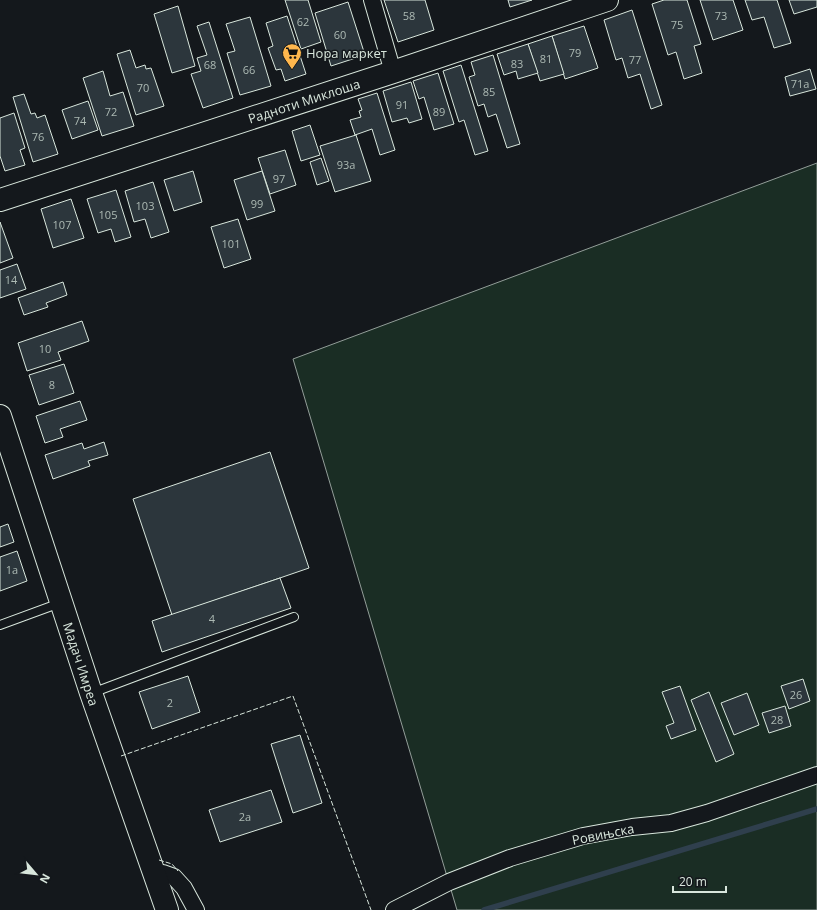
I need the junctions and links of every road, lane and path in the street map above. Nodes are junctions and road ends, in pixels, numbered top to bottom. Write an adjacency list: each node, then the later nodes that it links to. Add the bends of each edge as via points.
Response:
1 (372, 0): 3 (street)
2 (607, 0): 3 (street, Радноти Миклоша)
3 (393, 72): 4 (street, Радноти Миклоша)
4 (0, 200)
5 (0, 416): 6 (street, Мадач Имреа)
6 (61, 602): 8 (lane); 9 (street, Мадач Имреа)
7 (294, 617): 9 (lane)
8 (0, 624)
9 (90, 693): 11 (street, Мадач Имреа)
10 (817, 775): 14 (street, Ровињска, via 678,821 583,836 510,858 449,882)
11 (155, 877): 12 (street, Мадач Имреа); 13 (street, via 163,873 174,876)
12 (167, 910)
13 (196, 910)
14 (394, 910)

